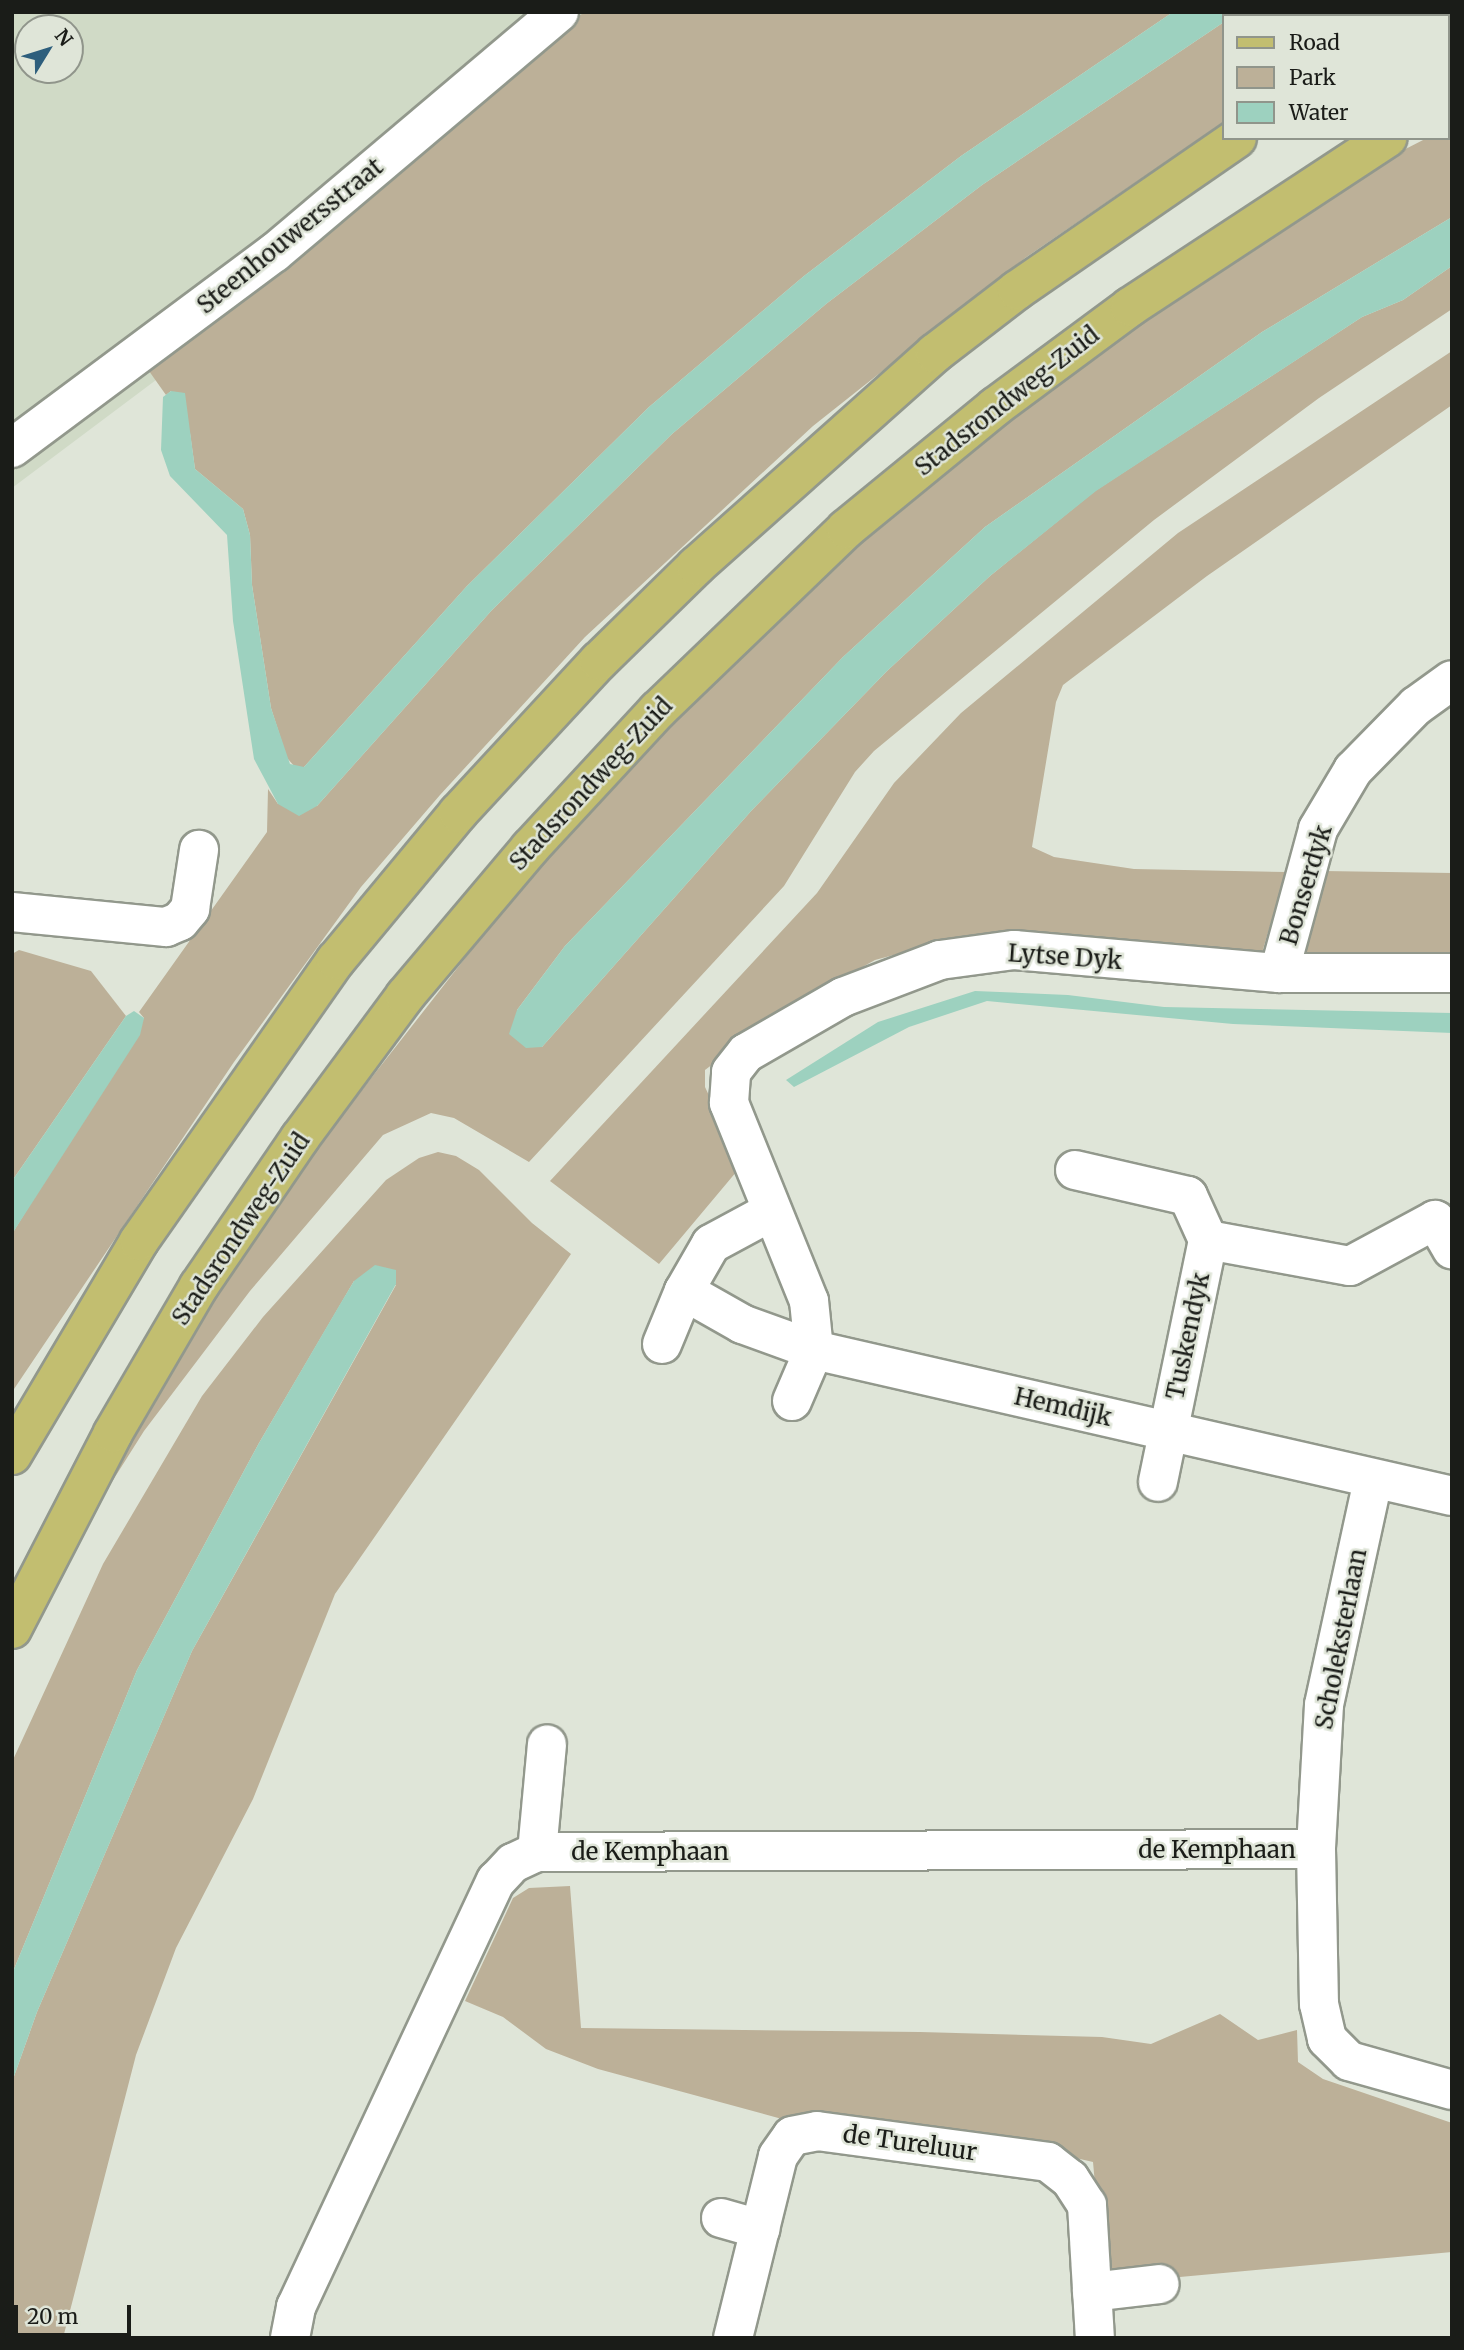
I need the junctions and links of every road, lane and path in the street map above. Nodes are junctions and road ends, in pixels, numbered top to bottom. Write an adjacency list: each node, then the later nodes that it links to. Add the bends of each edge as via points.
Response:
1 (559, 12): 4 (street, Steenhouwersstraat, via 274,253)
2 (1234, 140): 19 (main road, via 1017,290 935,353 696,566 458,813 336,960 139,1241)
3 (1384, 140): 23 (main road, Stadsrondweg-Zuid, via 1130,307 995,407 846,529 658,710 530,848 405,996 199,1286 113,1433)
4 (17, 434)
5 (1452, 680): 8 (street, Bonserdyk, via 1416,706 1353,770 1318,830)
6 (199, 850): 7 (street, via 190,909 166,927)
7 (12, 912)
8 (1279, 973): 9 (street, Lytse Dyk); 11 (street, Lytse Dyk, via 1014,950 940,960 843,997 746,1053 731,1072 729,1103)
9 (1452, 973)
10 (1075, 1170): 13 (street, Tuskendyk, via 1188,1196)
11 (772, 1211): 14 (street, via 711,1244); 16 (street, Lytse Dyk, via 809,1301)
12 (1446, 1229): 13 (street, Tuskendyk, via 1350,1266)
13 (1208, 1240): 18 (street, Tuskendyk)
14 (684, 1291): 15 (street); 16 (street, Hemdijk, via 742,1324)
15 (662, 1344)
16 (814, 1350): 17 (street); 18 (street, Hemdijk)
17 (792, 1401)
18 (1167, 1432): 20 (street, Hemdijk); 21 (street, Tuskendyk)
19 (12, 1455)
20 (1373, 1480): 22 (street, Hemdijk); 25 (street, Scholeksterlaan, via 1324,1705)
21 (1158, 1482)
22 (1452, 1496)
23 (12, 1629)
24 (547, 1744): 26 (street)
25 (1316, 1849): 26 (street, de Kemphaan); 27 (street, Scholeksterlaan, via 1319,2004 1327,2039 1349,2061)
26 (537, 1852): 32 (street, de Kemphaan, via 513,1863 496,1881 296,2307)
27 (1452, 2090)
28 (721, 2218): 29 (street)
29 (760, 2229): 31 (street, de Tureluur, via 778,2156 792,2136 817,2131 1048,2162 1070,2179 1087,2205); 33 (street, de Tureluur)
30 (1160, 2284): 31 (street)
31 (1092, 2292): 34 (street, de Tureluur)
32 (290, 2338)
33 (733, 2338)
34 (1095, 2338)

